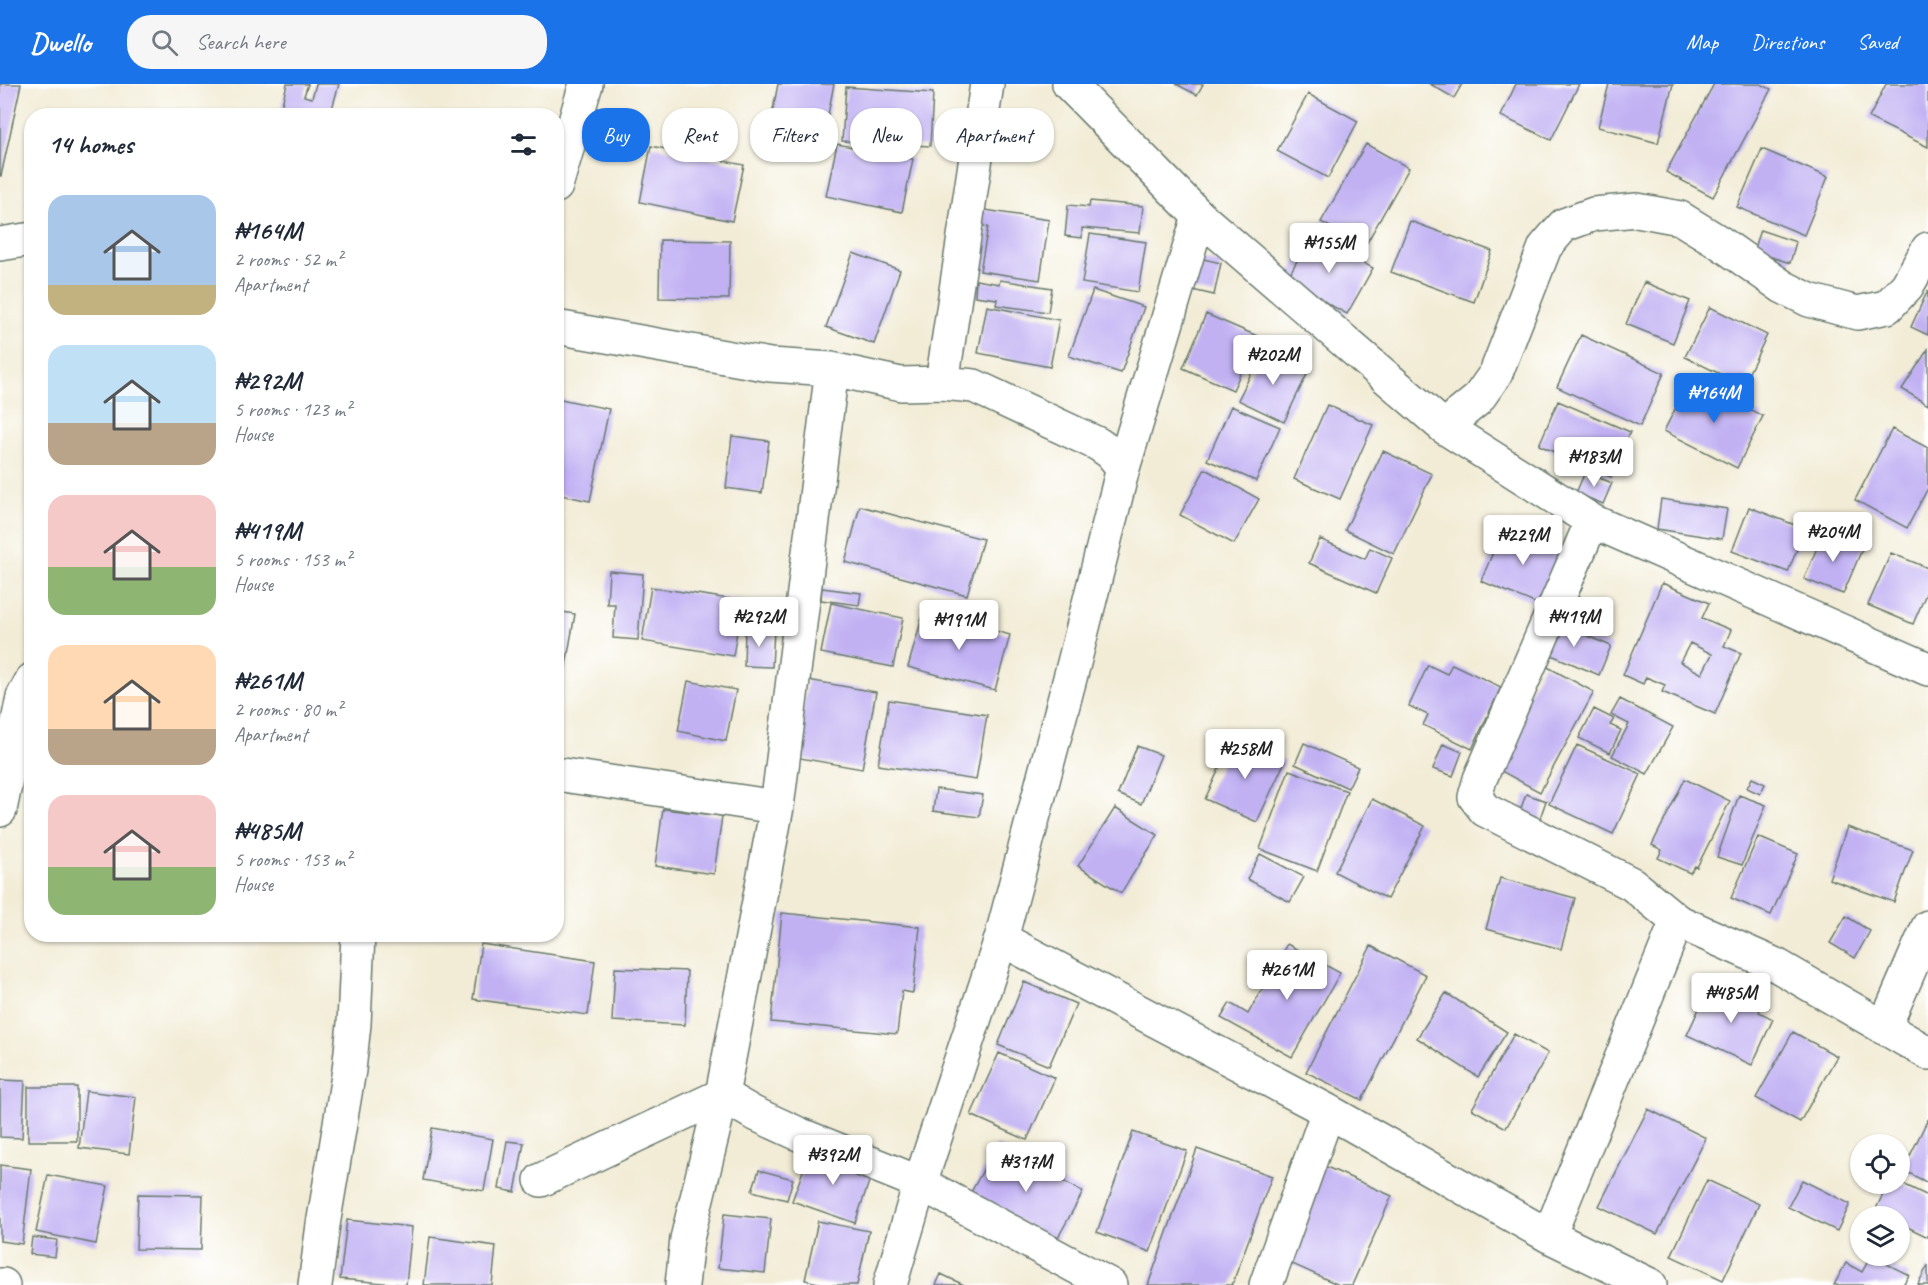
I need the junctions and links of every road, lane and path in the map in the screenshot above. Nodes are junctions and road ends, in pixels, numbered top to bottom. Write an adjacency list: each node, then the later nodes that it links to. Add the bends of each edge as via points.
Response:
1 (586, 84): 4 (street)
2 (987, 84): 11 (street)
3 (1069, 84): 5 (street)
4 (564, 159)
5 (1199, 216): 12 (street); 13 (street)
6 (24, 240): 7 (street)
7 (0, 244)
8 (1928, 249): 12 (street, via 1907,286 1887,307 1857,313 1782,288 1680,218 1637,210 1594,214 1564,225 1545,247 1496,373 1477,400)
9 (564, 328): 10 (street, via 770,365)
10 (832, 369): 11 (street, via 901,384); 18 (street)
11 (942, 383): 13 (street, via 974,386 1098,444)
12 (1444, 427): 14 (street)
13 (1123, 468): 22 (street)
14 (1592, 521): 15 (street); 20 (street, via 1474,797 1485,810 1632,884)
15 (1928, 669)
16 (24, 695): 19 (street)
17 (564, 775): 18 (street)
18 (777, 807): 26 (street)
19 (0, 810)
20 (1677, 921): 24 (street, via 1778,966); 30 (street)
21 (1928, 927): 24 (street)
22 (1001, 939): 27 (street); 29 (street)
23 (358, 942): 31 (street, via 352,1047)
24 (1884, 1028): 25 (street)
25 (1928, 1053)
26 (723, 1095): 28 (street); 29 (street, via 801,1135); 32 (street, via 687,1239)
27 (1328, 1111): 30 (street); 35 (street)
28 (542, 1180)
29 (920, 1183): 33 (street); 34 (street)
30 (1549, 1236): 36 (street)
31 (315, 1285)
32 (682, 1285)
33 (890, 1285)
34 (1110, 1285)
35 (1266, 1285)
36 (1650, 1285)

